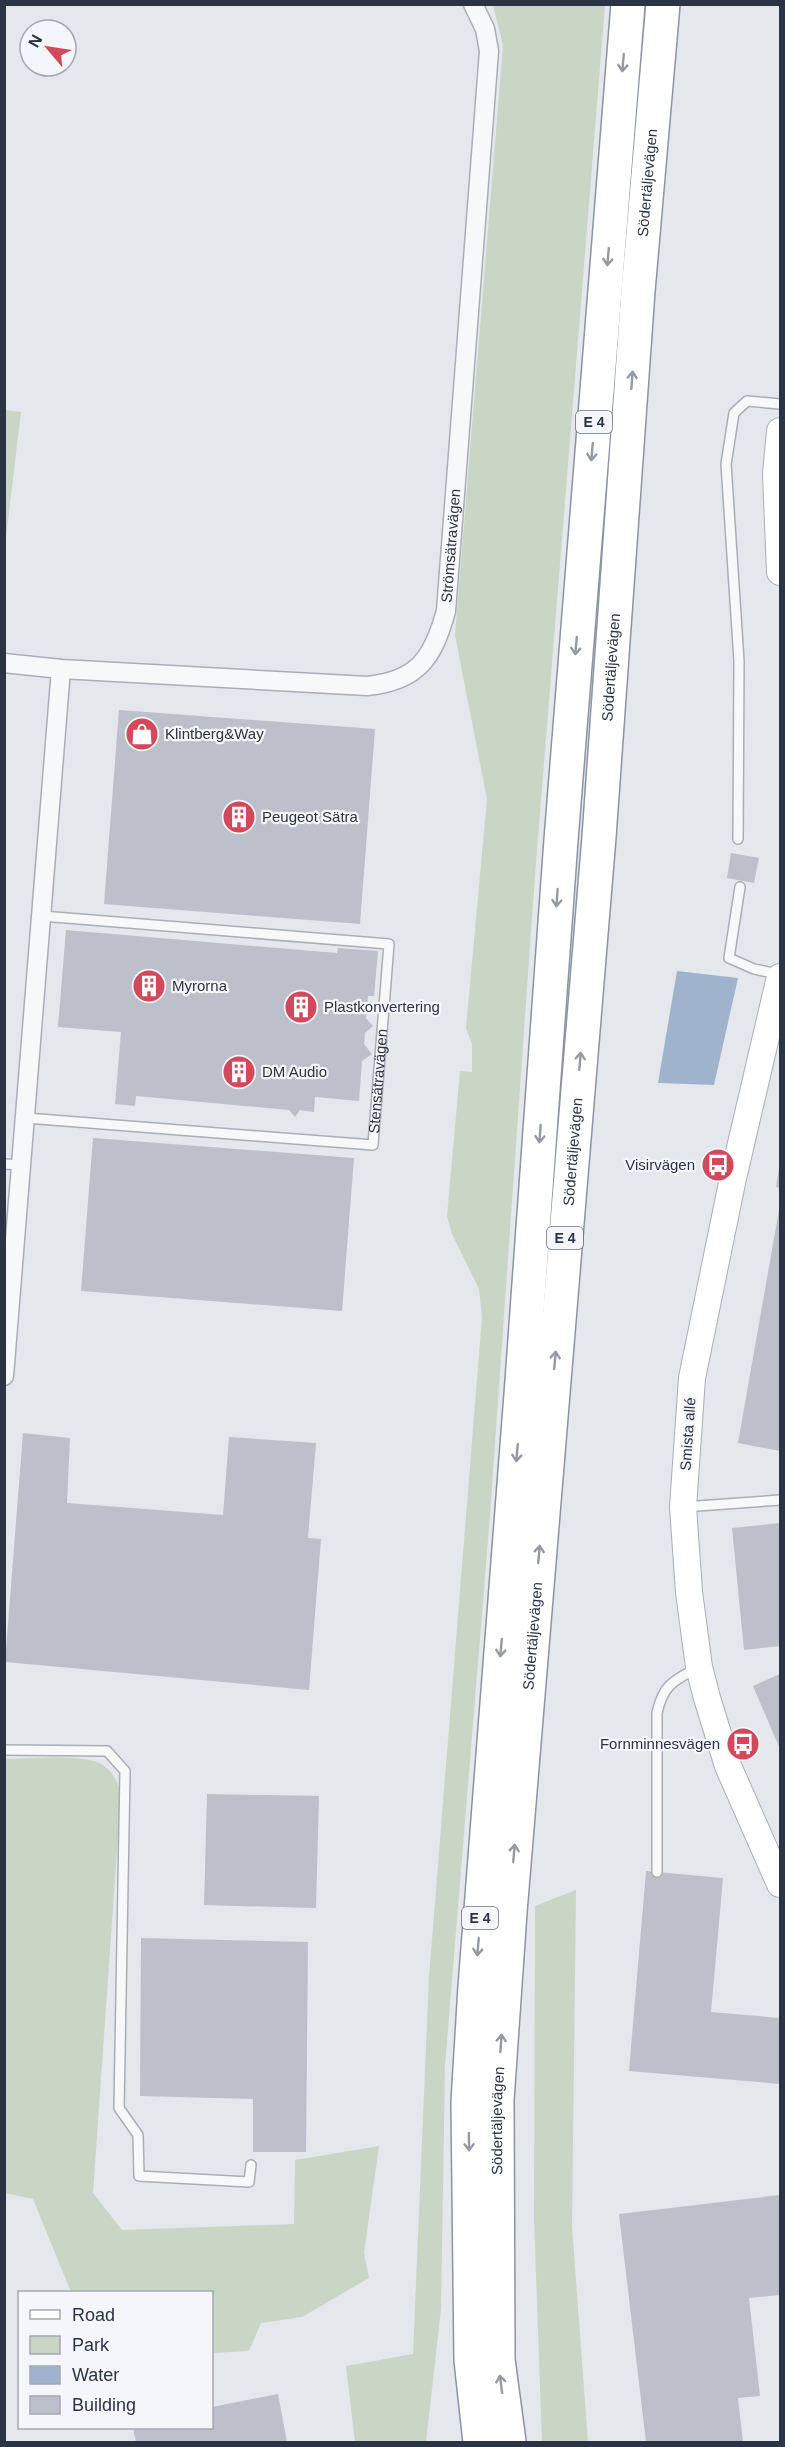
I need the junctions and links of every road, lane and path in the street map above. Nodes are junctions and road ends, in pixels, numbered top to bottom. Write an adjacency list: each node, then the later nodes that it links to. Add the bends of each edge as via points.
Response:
1 (473, 4): 8 (street, Strömsätravägen, via 485,29 489,51 446,611 430,654 402,678 367,686)
2 (628, 4): 23 (highway, Södertäljevägen / E 4, one-way to 23, via 562,828 468,2102 471,2360)
3 (663, 4): 24 (highway, Södertäljevägen / E 4, one-way to 3, via 498,2360 498,2100 510,1900 599,837)
4 (780, 404): 9 (lane, via 747,401 734,413 726,464 739,661)
5 (780, 431): 6 (street, via 776,474)
6 (780, 572)
7 (4, 663): 8 (street, Strömsätravägen)
8 (60, 669): 11 (street)
9 (738, 839)
10 (741, 887): 12 (lane, via 729,958)
11 (42, 916): 13 (street); 13 (lane, Stensätravägen, via 389,944 373,1145)
12 (780, 976): 17 (street, Smista allé, via 692,1378)
13 (26, 1118): 14 (street)
14 (14, 1165): 15 (street, via 17,1186)
15 (4, 1376)
16 (780, 1500): 17 (lane)
17 (683, 1507): 18 (street, Smista allé)
18 (699, 1667): 20 (lane, via 664,1690 657,1713); 21 (street, Smista allé, via 728,1766)
19 (4, 1750): 22 (lane, via 107,1751 125,1771 119,2109 138,2135 139,2176 249,2182)
20 (657, 1872)
21 (779, 1878)
22 (251, 2165)
23 (480, 2442)
24 (508, 2442)

